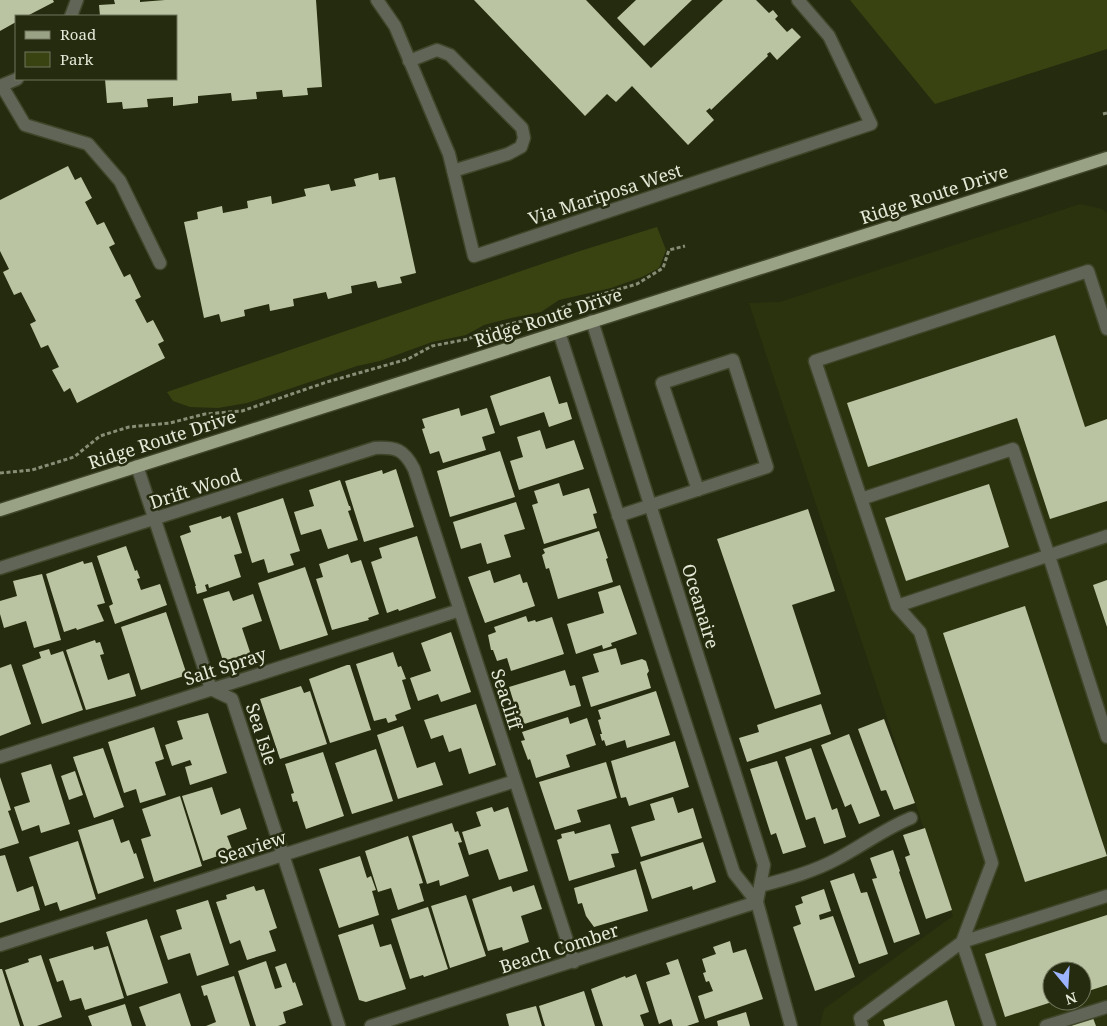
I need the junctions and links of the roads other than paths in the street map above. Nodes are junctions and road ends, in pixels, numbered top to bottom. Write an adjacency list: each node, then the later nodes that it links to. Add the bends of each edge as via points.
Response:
1 (77, 0): 4 (street)
2 (377, 0): 5 (street, Via Mariposa West, via 395,26)
3 (798, 0): 9 (street, Via Mariposa West, via 829,36 871,124 474,256)
4 (71, 15)
5 (409, 61): 9 (street, Via Mariposa West, via 449,154); 9 (street, via 437,50 450,55 522,128 524,138 521,147)
6 (15, 80): 7 (street)
7 (1, 86): 10 (street, via 24,126 88,144 120,181)
8 (1107, 158): 11 (main road, Ridge Route Drive)
9 (453, 171)
10 (160, 264)
11 (592, 321): 13 (main road, Ridge Route Drive); 18 (street, Oceanaire)
12 (1107, 328): 17 (street, via 1088,271 815,361)
13 (559, 332): 15 (main road, Ridge Route Drive); 20 (street, Oceanaire)
14 (401, 450): 21 (street, Drift Wood, via 375,448); 26 (street, Seacliff, via 414,469)
15 (137, 466): 19 (main road, Ridge Route Drive); 21 (street)
16 (698, 490): 16 (street, via 767,467 733,360 662,383); 18 (street)
17 (861, 499): 23 (street, via 1013,449); 25 (street)
18 (651, 505): 20 (street); 33 (street, Oceanaire, via 764,865)
19 (0, 510)
20 (618, 516): 35 (street, Oceanaire, via 734,873)
21 (154, 519): 24 (street, Drift Wood); 27 (street)
22 (1107, 536): 23 (street)
23 (1049, 556): 25 (street); 28 (street)
24 (0, 568)
25 (898, 606): 36 (street, via 920,632 992,863)
26 (460, 610): 27 (street, Salt Spray); 30 (street, Seacliff)
27 (210, 689): 29 (street, Salt Spray); 32 (street, Sea Isle, via 232,699)
28 (1107, 737)
29 (0, 757)
30 (515, 781): 32 (street, Seaview); 38 (street, Seacliff)
31 (911, 818): 33 (street, via 891,826 836,860 797,876)
32 (283, 855): 37 (street, Seaview); 40 (street, Sea Isle)
33 (760, 886): 35 (street, Oceanaire)
34 (1107, 896): 36 (street)
35 (757, 902): 38 (street, Beach Comber); 42 (street, Oceanaire)
36 (962, 942): 43 (street, via 860,1018); 44 (street)
37 (0, 946)
38 (574, 962): 41 (street, Beach Comber)
39 (1107, 1006): 45 (street)
40 (339, 1026)
41 (371, 1026)
42 (791, 1026)
43 (862, 1026)
44 (990, 1026)
45 (1046, 1026)

